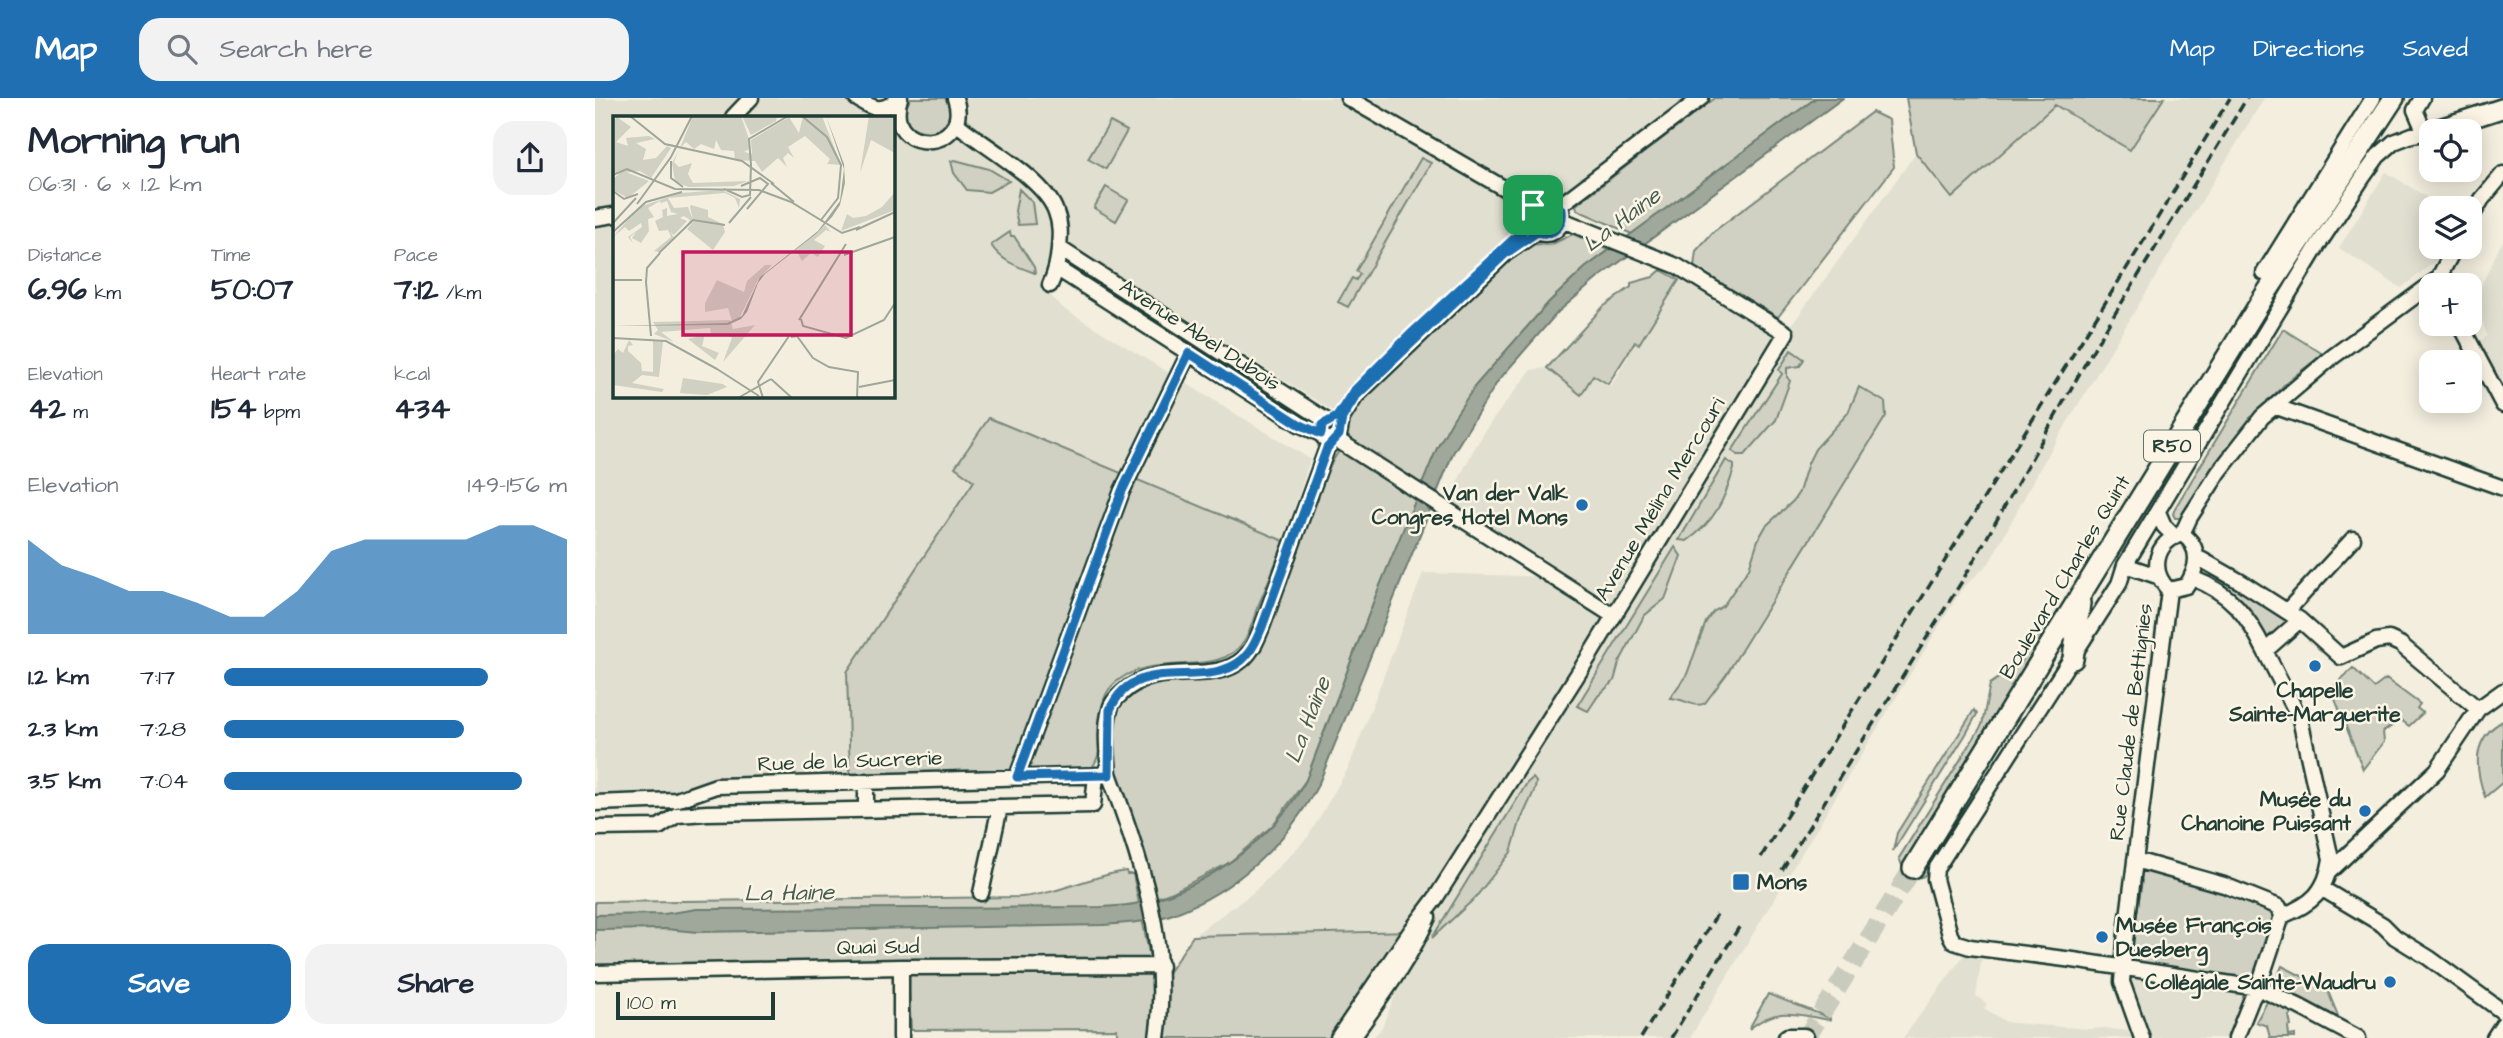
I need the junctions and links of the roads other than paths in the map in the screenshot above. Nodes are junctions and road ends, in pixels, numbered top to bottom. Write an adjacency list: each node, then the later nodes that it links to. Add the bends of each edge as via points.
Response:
1 (762, 98): 12 (street)
2 (847, 98): 15 (street)
3 (856, 98): 4 (street, via 882,109)
4 (899, 98): 19 (street)
5 (955, 98): 18 (street)
6 (1348, 98): 23 (street)
7 (1701, 98): 24 (street)
8 (2373, 98): 30 (street)
9 (2383, 98): 33 (highway, via 2278,262)
10 (2394, 98): 33 (highway, Boulevard Charles Quint / R50)
11 (2422, 98): 16 (street, via 2415,110)
12 (749, 100): 14 (street)
13 (2503, 108): 17 (main road)
14 (734, 116)
15 (877, 116)
16 (2421, 119)
17 (2469, 119)
18 (956, 123): 19 (street, via 946,135 931,141 913,138); 28 (street, via 1045,192 1057,213)
19 (896, 124)
20 (2419, 134): 40 (street, via 2394,142 2363,177)
21 (2503, 174): 22 (street)
22 (2482, 199)
23 (1533, 205): 24 (street, via 1546,200); 27 (street, via 1528,214)
24 (1561, 213): 27 (street, via 1553,232); 52 (street, Avenue Mélina Mercouri, via 1597,233 1677,265 1786,333)
25 (613, 215): 26 (street)
26 (595, 218)
27 (1534, 228): 38 (street, via 1412,333 1353,392)
28 (1059, 248): 29 (street); 38 (street, Avenue Abel Dubois)
29 (1058, 269): 31 (street); 35 (street, Avenue Abel Dubois)
30 (2264, 273)
31 (1050, 285)
32 (2419, 297): 37 (street, via 2331,358)
33 (2263, 298): 49 (highway, Boulevard Charles Quint / R50)
34 (2466, 336): 36 (street)
35 (1189, 353): 38 (street, Avenue Abel Dubois, via 1299,424); 59 (street, via 1122,491)
36 (2503, 405)
37 (2274, 406): 39 (street); 41 (street, via 2218,472)
38 (1329, 430): 52 (street); 58 (street, via 1327,448 1254,645 1243,659 1224,669 1149,676 1122,692 1110,710)
39 (2503, 488)
40 (2158, 512): 41 (street, via 2164,526); 44 (street)
41 (2178, 536): 43 (street, via 2195,546); 45 (street, via 2157,559)
42 (2353, 539): 51 (street)
43 (2197, 557): 46 (street); 47 (street)
44 (2125, 565): 45 (street); 55 (street, via 2119,584)
45 (2157, 576): 48 (street)
46 (2192, 578): 48 (street, via 2186,586); 50 (street)
47 (2241, 582): 50 (street); 51 (street)
48 (2169, 590): 65 (street, Rue Claude de Bettignies)
49 (2081, 595): 55 (highway); 66 (highway, Boulevard Charles Quint / R50)
50 (2235, 603): 54 (street)
51 (2287, 611): 53 (street)
52 (1614, 616): 70 (street, Avenue Mélina Mercouri)
53 (2300, 620): 54 (street); 57 (street, via 2341,657 2383,639 2400,644)
54 (2265, 650): 67 (street, via 2300,719 2331,859)
55 (2073, 659): 74 (street, via 1936,869 1935,880 1954,942)
56 (2503, 691): 57 (street)
57 (2478, 709): 67 (street, via 2437,770)
58 (1103, 775): 59 (street, Rue de la Sucrerie); 62 (street, via 1093,805); 72 (street, via 1133,837)
59 (1017, 777): 60 (street, Rue de la Sucrerie)
60 (866, 781): 61 (street, Rue de la Sucrerie, via 716,786 676,800); 63 (street)
61 (595, 803)
62 (1000, 807): 63 (street); 69 (street)
63 (866, 810): 64 (street, via 677,815 659,827)
64 (595, 828)
65 (2135, 860): 71 (street, via 2246,893 2279,907); 74 (street, Rue Claude de Bettignies)
66 (1913, 867)
67 (2329, 872): 68 (street)
68 (2321, 888): 71 (street, via 2305,907); 77 (street, via 2383,925)
69 (981, 893)
70 (1435, 899): 82 (street, Avenue Mélina Mercouri); 83 (street, Avenue Mélina Mercouri, via 1421,934)
71 (2282, 916): 76 (street)
72 (1161, 966): 73 (street, Quai Sud); 81 (street)
73 (901, 967): 75 (street, Quai Sud); 80 (street)
74 (2123, 967): 76 (street); 86 (street, Rue Claude de Bettignies, via 2122,982)
75 (595, 973)
76 (2258, 988): 79 (street); 87 (street)
77 (2503, 1012)
78 (2503, 1024): 88 (street)
79 (2357, 1037)
80 (901, 1038)
81 (1157, 1038)
82 (1338, 1038)
83 (1352, 1038)
84 (1788, 1038): 85 (main road)
85 (1804, 1038)
86 (2142, 1038)
87 (2237, 1038)
88 (2494, 1038)

